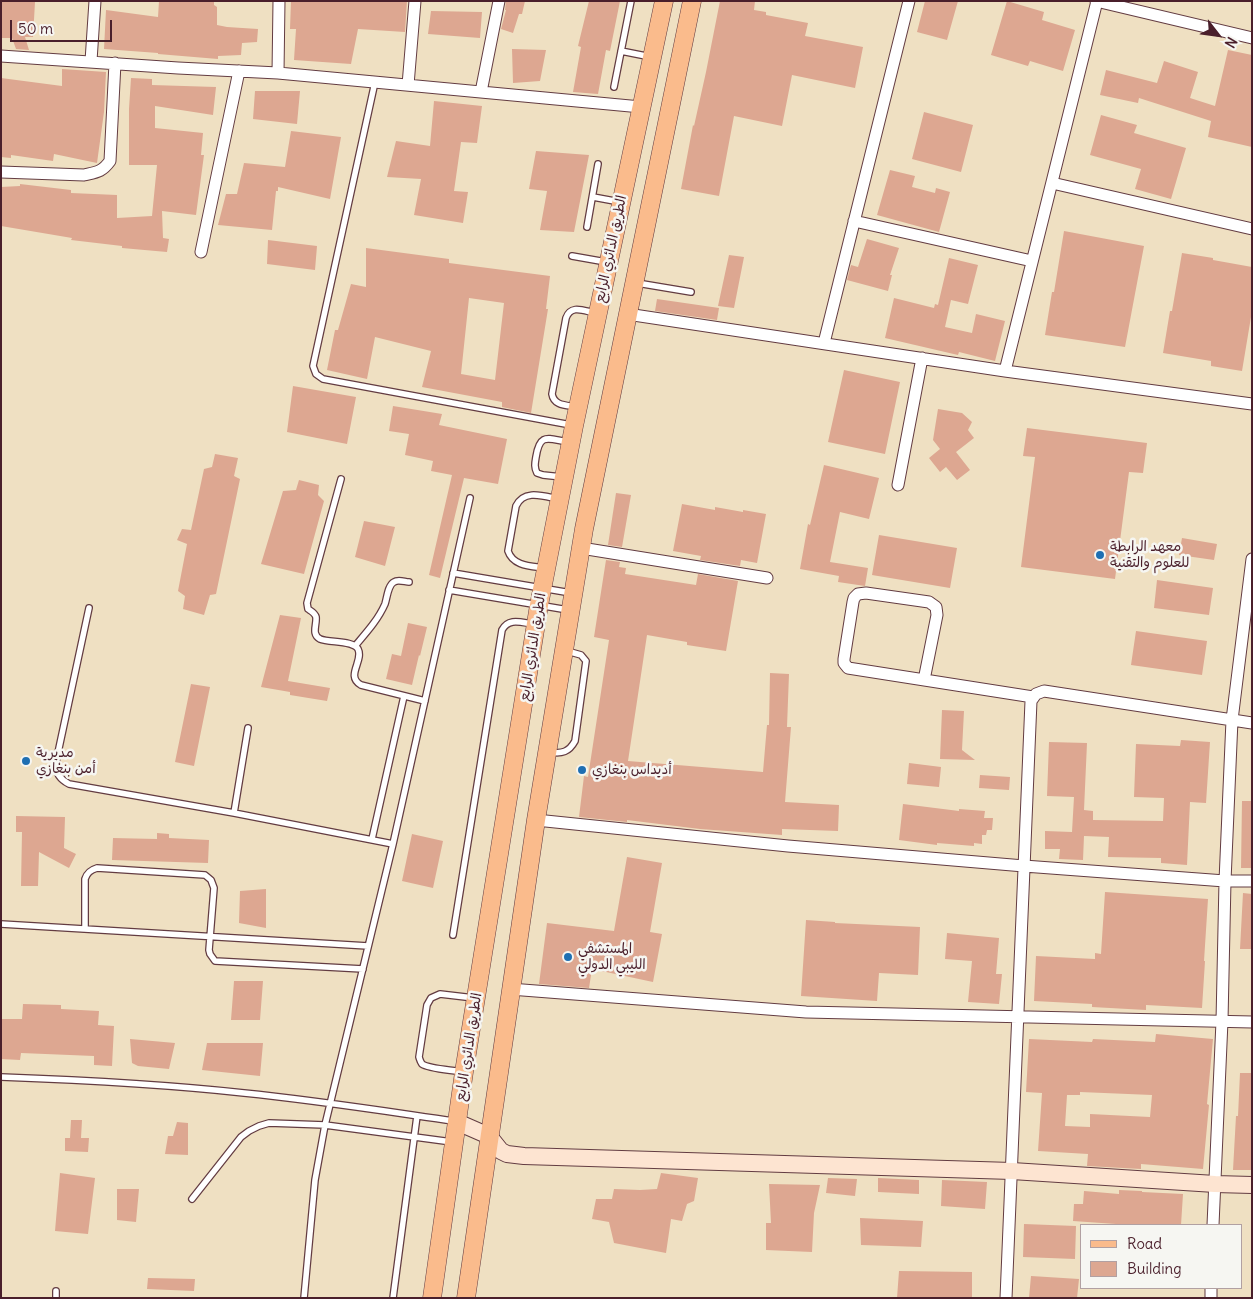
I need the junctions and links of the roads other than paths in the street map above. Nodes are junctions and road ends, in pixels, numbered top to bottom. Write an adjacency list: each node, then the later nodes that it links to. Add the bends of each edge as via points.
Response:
1 (95, 1): 14 (street)
2 (278, 1): 17 (street)
3 (415, 1): 19 (street)
4 (499, 1): 21 (street)
5 (631, 1): 11 (lane)
6 (664, 1): 13 (main road, الطريق الدائري الرابع)
7 (692, 1): 35 (main road, الطريق الدائري الرابع)
8 (909, 1): 28 (street)
9 (1096, 1): 10 (street); 25 (street)
10 (1252, 38)
11 (621, 51): 13 (lane); 20 (lane)
12 (1, 56): 14 (street)
13 (652, 57): 22 (main road, الطريق الدائري الرابع)
14 (92, 62): 15 (street)
15 (115, 63): 16 (street); 24 (street, via 110,161 104,169 84,175)
16 (239, 71): 17 (street); 31 (street)
17 (278, 73): 18 (street)
18 (375, 82): 19 (street); 44 (lane, via 313,366 316,374 323,379)
19 (408, 85): 21 (street)
20 (614, 87)
21 (481, 92): 22 (street)
22 (641, 107): 27 (main road, الطريق الدائري الرابع)
23 (598, 164): 26 (lane)
24 (1, 172)
25 (1052, 183): 30 (street); 33 (street)
26 (592, 197): 27 (lane); 29 (lane)
27 (621, 202): 34 (main road, الطريق الدائري الرابع)
28 (854, 221): 33 (street); 39 (street)
29 (587, 227)
30 (1252, 229)
31 (201, 252)
32 (572, 256): 34 (lane)
33 (1032, 261): 41 (street)
34 (608, 262): 37 (main road, الطريق الدائري الرابع)
35 (634, 283): 36 (lane); 38 (main road, الطريق الدائري الرابع)
36 (691, 292)
37 (598, 313): 43 (main road, الطريق الدائري الرابع); 43 (lane, via 575,309 566,318 552,398 557,403)
38 (627, 314): 39 (street); 50 (main road, الطريق الدائري الرابع)
39 (824, 344): 40 (street)
40 (922, 358): 41 (street); 47 (street)
41 (1005, 371): 42 (street)
42 (1252, 404)
43 (578, 407): 44 (main road, الطريق الدائري الرابع)
44 (572, 434): 45 (main road, الطريق الدائري الرابع); 45 (lane, via 540,441 534,467 543,475)
45 (564, 478): 49 (main road, الطريق الدائري الرابع)
46 (341, 479): 61 (lane, via 307,606 316,617 318,637)
47 (898, 485)
48 (470, 498): 53 (lane)
49 (560, 499): 52 (main road, الطريق الدائري الرابع); 52 (lane, via 531,495 522,498 516,506 509,556 517,563)
50 (581, 548): 54 (street); 58 (main road, الطريق الدائري الرابع)
51 (1252, 559): 67 (street)
52 (546, 569): 57 (main road, الطريق الدائري الرابع)
53 (453, 573): 56 (lane); 57 (lane)
54 (767, 578)
55 (409, 582): 61 (lane, via 392,582 383,609)
56 (449, 590): 57 (lane); 66 (lane)
57 (541, 596): 58 (lane); 58 (lane); 60 (main road, الطريق الدائري الرابع)
58 (572, 601): 62 (main road, الطريق الدائري الرابع)
59 (89, 608): 71 (lane, via 56,762 61,779 69,784)
60 (536, 625): 80 (lane, via 513,621 502,630); 85 (main road, الطريق الدائري الرابع)
61 (355, 646): 64 (lane, via 359,654 354,677 358,684)
62 (564, 651): 70 (main road, الطريق الدائري الرابع); 70 (lane, via 581,655 586,661 574,741 564,752)
63 (924, 680): 63 (street, via 846,666 844,659 853,602 858,594 929,602 936,607); 65 (street)
64 (404, 696): 66 (lane); 73 (lane)
65 (1033, 697): 67 (street, via 1044,691); 75 (street, via 1030,705)
66 (425, 700): 74 (lane)
67 (1232, 720): 68 (street); 76 (street)
68 (1252, 724)
69 (248, 728): 71 (lane)
70 (548, 751): 72 (main road, الطريق الدائري الرابع)
71 (234, 813): 73 (lane)
72 (536, 820): 75 (street); 84 (main road, الطريق الدائري الرابع)
73 (372, 839): 74 (lane)
74 (393, 844): 82 (lane)
75 (1024, 866): 76 (street); 86 (street)
76 (1224, 881): 77 (street); 87 (street)
77 (1252, 881)
78 (1, 924): 79 (lane)
79 (85, 929): 81 (lane); 81 (lane, via 85,879 97,868 208,877 214,888)
80 (454, 935)
81 (210, 937): 82 (lane); 83 (lane, via 210,954 218,962)
82 (368, 946): 83 (lane)
83 (363, 970): 91 (lane)
84 (510, 989): 86 (street, via 806,1012); 95 (main road, الطريق الدائري الرابع)
85 (476, 999): 89 (main road, الطريق الدائري الرابع); 89 (lane, via 440,994 432,998 427,1005 418,1056 425,1066)
86 (1018, 1018): 87 (street); 98 (street)
87 (1222, 1021): 88 (street); 99 (street)
88 (1252, 1022)
89 (464, 1072): 93 (main road, الطريق الدائري الرابع)
90 (1, 1077): 91 (lane, via 243,1092)
91 (330, 1104): 92 (lane); 94 (lane)
92 (417, 1116): 93 (lane); 96 (lane)
93 (457, 1122): 95 (main road); 97 (main road, الطريق الدائري الرابع)
94 (325, 1125): 96 (lane); 101 (lane, via 269,1123 249,1131 233,1145); 103 (lane, via 315,1180)
95 (489, 1136): 98 (main road, via 501,1151 524,1156); 106 (main road, الطريق الدائري الرابع)
96 (414, 1137): 97 (lane); 104 (lane)
97 (454, 1143): 105 (main road, الطريق الدائري الرابع)
98 (1012, 1171): 99 (main road); 107 (street)
99 (1215, 1184): 100 (main road); 102 (street)
100 (1252, 1186)
101 (192, 1199)
102 (1213, 1224)
103 (304, 1298)
104 (393, 1298)
105 (432, 1298)
106 (466, 1298)
107 (1006, 1298)

